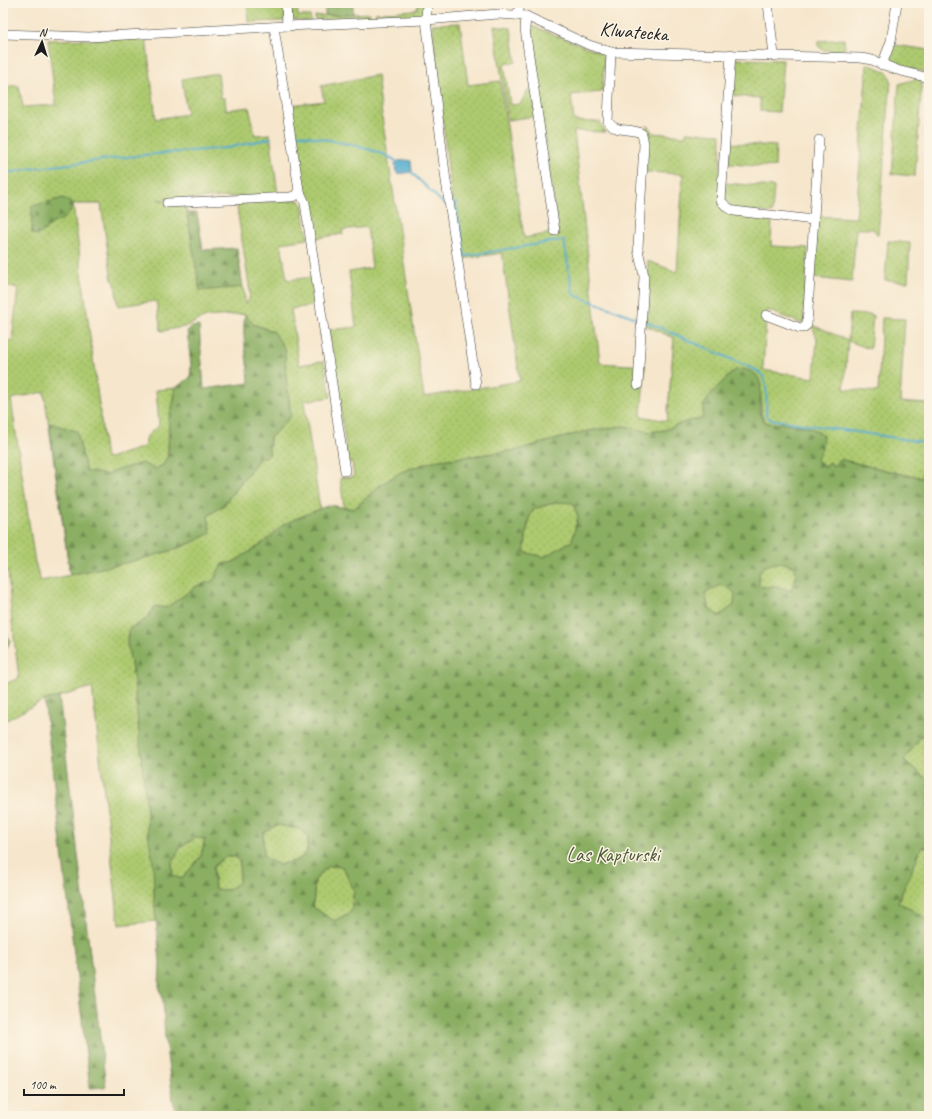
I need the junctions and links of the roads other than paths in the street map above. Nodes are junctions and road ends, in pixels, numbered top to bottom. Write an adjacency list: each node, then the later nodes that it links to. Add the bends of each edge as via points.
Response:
1 (286, 3): 8 (street)
2 (427, 3): 7 (street)
3 (521, 3): 6 (street)
4 (768, 3): 13 (street)
5 (897, 3): 14 (street, via 891,40)
6 (521, 16): 7 (street, Klwatecka, via 498,14); 11 (street, Klwatecka); 20 (street)
7 (426, 20): 8 (street, Klwatecka); 22 (street, via 449,203)
8 (288, 26): 9 (street, Klwatecka)
9 (274, 27): 10 (street, Klwatecka, via 89,37); 17 (street)
10 (3, 34)
11 (611, 52): 12 (street, Klwatecka); 23 (street, via 608,121 617,129 638,131 644,139 638,248 643,271)
12 (731, 54): 13 (street, Klwatecka); 19 (street, via 721,201 734,211)
13 (774, 55): 14 (street, Klwatecka, via 862,58)
14 (882, 64): 15 (street, Klwatecka)
15 (929, 78)
16 (819, 140): 19 (street)
17 (299, 190): 18 (street, via 295,196 290,197); 24 (street, via 305,204)
18 (167, 203)
19 (814, 220): 21 (street, via 807,325 800,328)
20 (555, 231)
21 (766, 315)
22 (476, 384)
23 (638, 385)
24 (345, 471)

